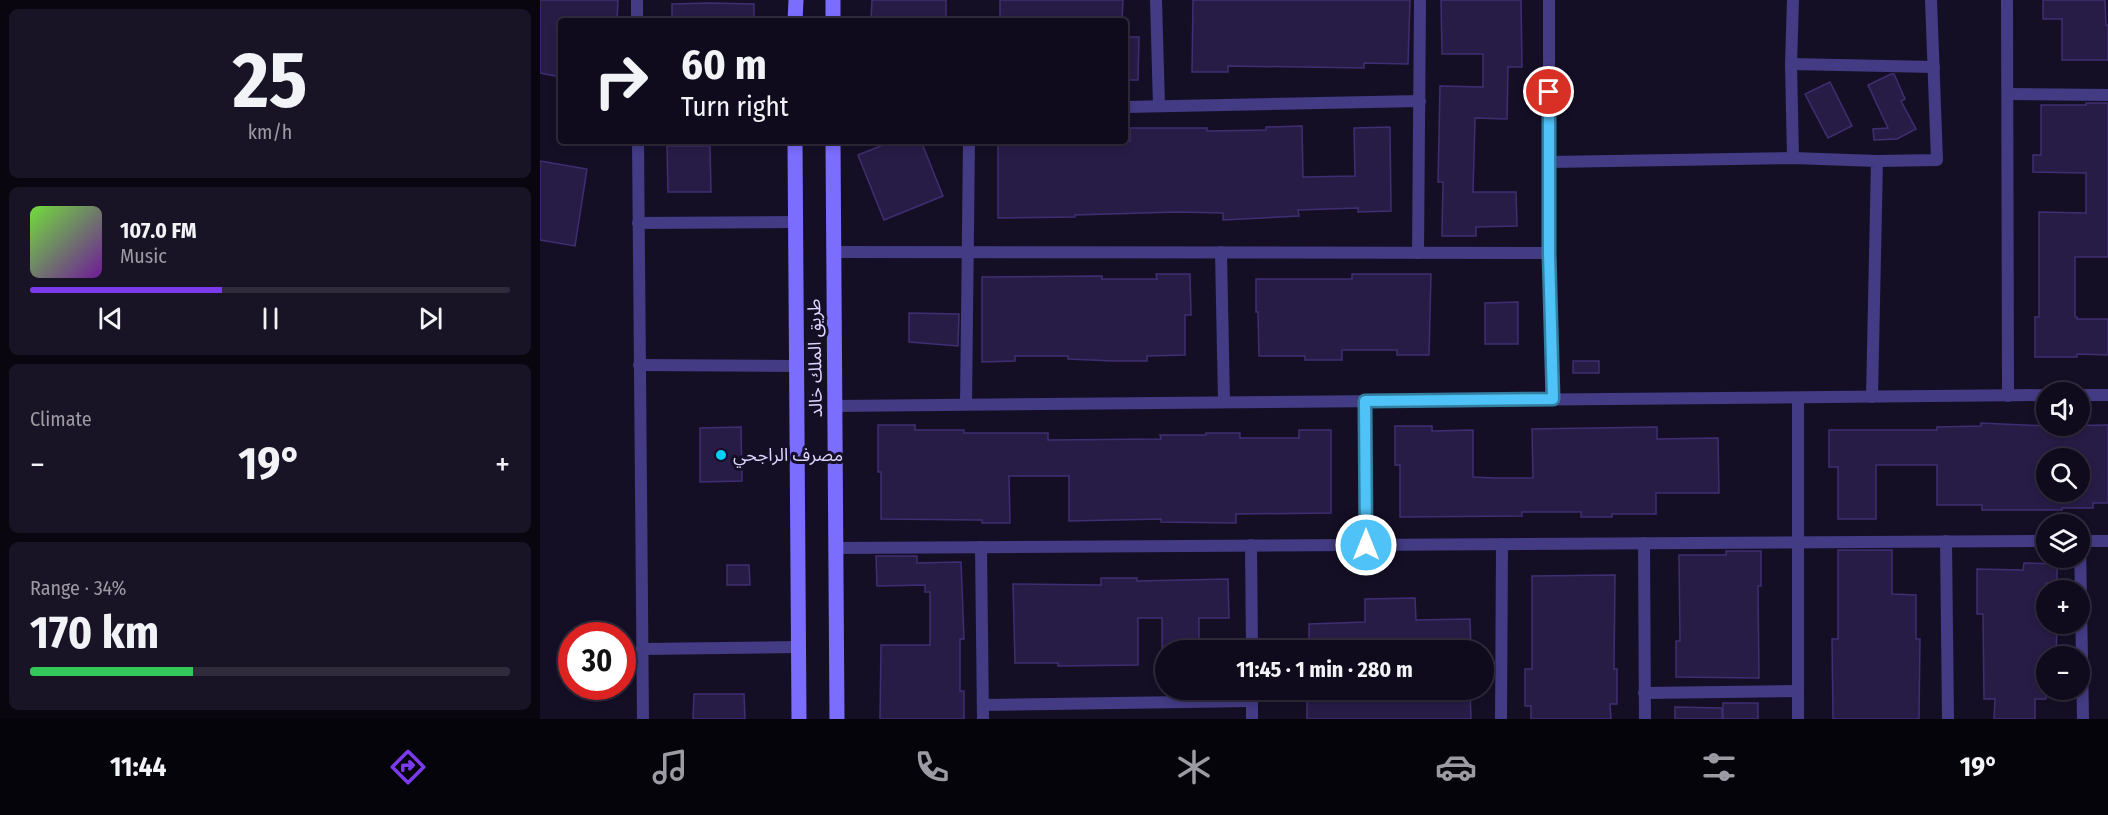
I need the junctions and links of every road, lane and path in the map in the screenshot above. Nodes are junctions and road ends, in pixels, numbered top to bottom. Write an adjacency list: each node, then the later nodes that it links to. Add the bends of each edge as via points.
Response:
1 (637, 0): 10 (street)
2 (796, 0): 11 (main road)
3 (833, 0): 12 (main road)
4 (1156, 0): 18 (street)
5 (1420, 0): 17 (street)
6 (1549, 0): 26 (street)
7 (1793, 0): 13 (street)
8 (1931, 0): 14 (street)
9 (2007, 0): 15 (street)
10 (637, 18)
11 (795, 18)
12 (833, 18)
13 (1791, 64): 14 (street); 24 (street)
14 (1934, 67): 25 (street, via 1937,160)
15 (2008, 94): 16 (street); 38 (street)
16 (2108, 95)
17 (1420, 101): 18 (street); 32 (street)
18 (1159, 106): 19 (street)
19 (1128, 107)
20 (638, 144): 28 (street)
21 (795, 144): 27 (main road, طريق الملك خالد)
22 (833, 144): 29 (main road, طريق الملك خالد)
23 (969, 144): 30 (street)
24 (1793, 159): 25 (street); 26 (street)
25 (1877, 161): 40 (street)
26 (1549, 162): 33 (street)
27 (796, 222): 28 (street); 35 (main road, طريق الملك خالد)
28 (638, 223): 34 (street)
29 (834, 252): 30 (street); 46 (main road, طريق الملك خالد)
30 (969, 252): 31 (street); 45 (street)
31 (1221, 252): 32 (street); 44 (street)
32 (1418, 253): 33 (street)
33 (1549, 253): 42 (street)
34 (639, 365): 35 (street); 61 (street)
35 (796, 366): 60 (main road, طريق الملك خالد)
36 (2090, 395): 37 (street)
37 (2108, 395)
38 (2008, 396): 39 (street); 40 (street)
39 (2036, 396)
40 (1872, 397): 41 (street)
41 (1798, 398): 42 (street); 50 (street)
42 (1553, 399): 43 (street)
43 (1365, 401): 44 (street); 55 (street)
44 (1224, 402): 45 (street)
45 (966, 404): 46 (street)
46 (835, 406): 57 (main road, طريق الملك خالد)
47 (2036, 541): 51 (street)
48 (2090, 541): 49 (street)
49 (2108, 541)
50 (1798, 542): 51 (street); 52 (street); 62 (street)
51 (1946, 542): 75 (street)
52 (1644, 543): 53 (street); 63 (street)
53 (1502, 544): 55 (street); 72 (street)
54 (1251, 545): 55 (street); 56 (street); 59 (street)
55 (1366, 545)
56 (981, 547): 57 (street); 66 (street)
57 (836, 548): 69 (main road, طريق الملك خالد)
58 (2080, 568): 76 (street)
59 (1252, 640)
60 (798, 647): 61 (street); 68 (main road, طريق الملك خالد)
61 (642, 649): 67 (street)
62 (1798, 691): 63 (street); 74 (street)
63 (1644, 693): 73 (street)
64 (1155, 699): 66 (street)
65 (1252, 700): 71 (street)
66 (983, 705): 70 (street)
67 (643, 719)
68 (799, 719)
69 (837, 719)
70 (983, 719)
71 (1252, 719)
72 (1501, 719)
73 (1645, 719)
74 (1798, 719)
75 (1948, 719)
76 (2083, 719)

